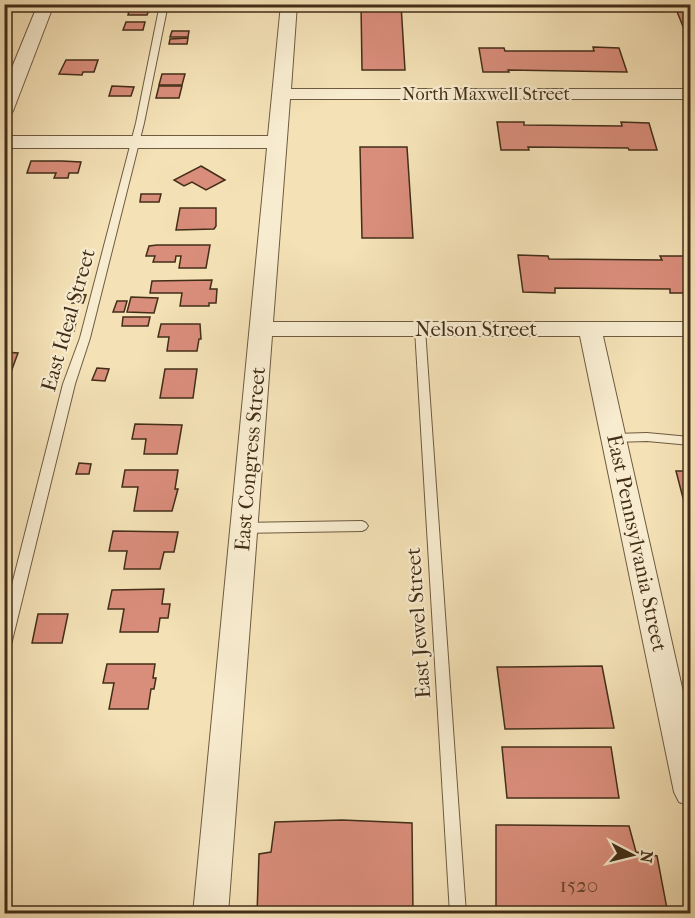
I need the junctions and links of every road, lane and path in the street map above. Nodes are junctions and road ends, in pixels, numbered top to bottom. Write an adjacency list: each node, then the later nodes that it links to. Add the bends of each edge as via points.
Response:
1 (46, 4): 6 (street)
2 (164, 4): 8 (lane, East Ideal Street)
3 (289, 4): 4 (street, East Congress Street)
4 (281, 94): 5 (street, North Maxwell Street); 9 (street, East Congress Street)
5 (690, 94)
6 (4, 111)
7 (4, 142): 8 (street)
8 (134, 142): 9 (street); 18 (lane, East Ideal Street)
9 (277, 142): 10 (street, East Congress Street)
10 (261, 329): 11 (street, Nelson Street); 17 (street, East Congress Street)
11 (420, 329): 12 (street, Nelson Street); 21 (lane, East Jewel Street)
12 (590, 329): 13 (street, Nelson Street); 14 (street, East Pennsylvania Street)
13 (690, 329)
14 (614, 438): 15 (lane); 19 (street, East Pennsylvania Street)
15 (690, 441)
16 (362, 526): 17 (lane)
17 (244, 528): 20 (street, East Congress Street)
18 (4, 645)
19 (690, 792)
20 (210, 914)
21 (458, 914)

